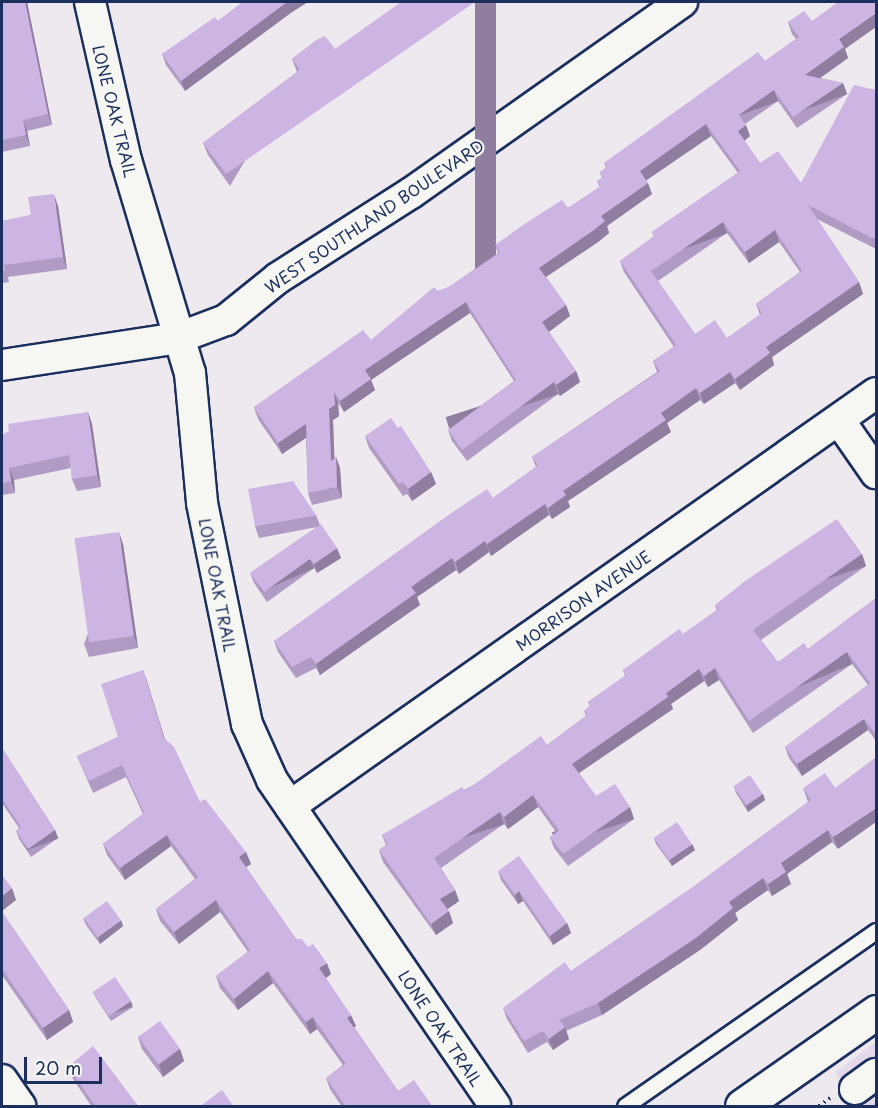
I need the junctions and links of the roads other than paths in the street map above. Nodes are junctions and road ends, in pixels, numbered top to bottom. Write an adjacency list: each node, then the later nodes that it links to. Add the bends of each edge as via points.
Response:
1 (90, 2): 3 (street, LONE OAK TRAIL, via 123,149)
2 (682, 2): 3 (street, WEST SOUTHLAND BOULEVARD, via 411,193 278,279 240,311)
3 (178, 338): 4 (street, WEST SOUTHLAND BOULEVARD); 8 (street, LONE OAK TRAIL, via 190,373 202,503 247,724 258,753)
4 (2, 365)
5 (876, 393): 6 (street, MORRISON AVENUE)
6 (839, 420): 7 (street); 8 (street, MORRISON AVENUE)
7 (876, 473)
8 (290, 806): 13 (street, LONE OAK TRAIL)
9 (876, 931): 14 (lane)
10 (876, 1012): 15 (main road)
11 (2, 1080): 12 (street)
12 (20, 1107)
13 (495, 1107)
14 (626, 1107)
15 (742, 1107)

